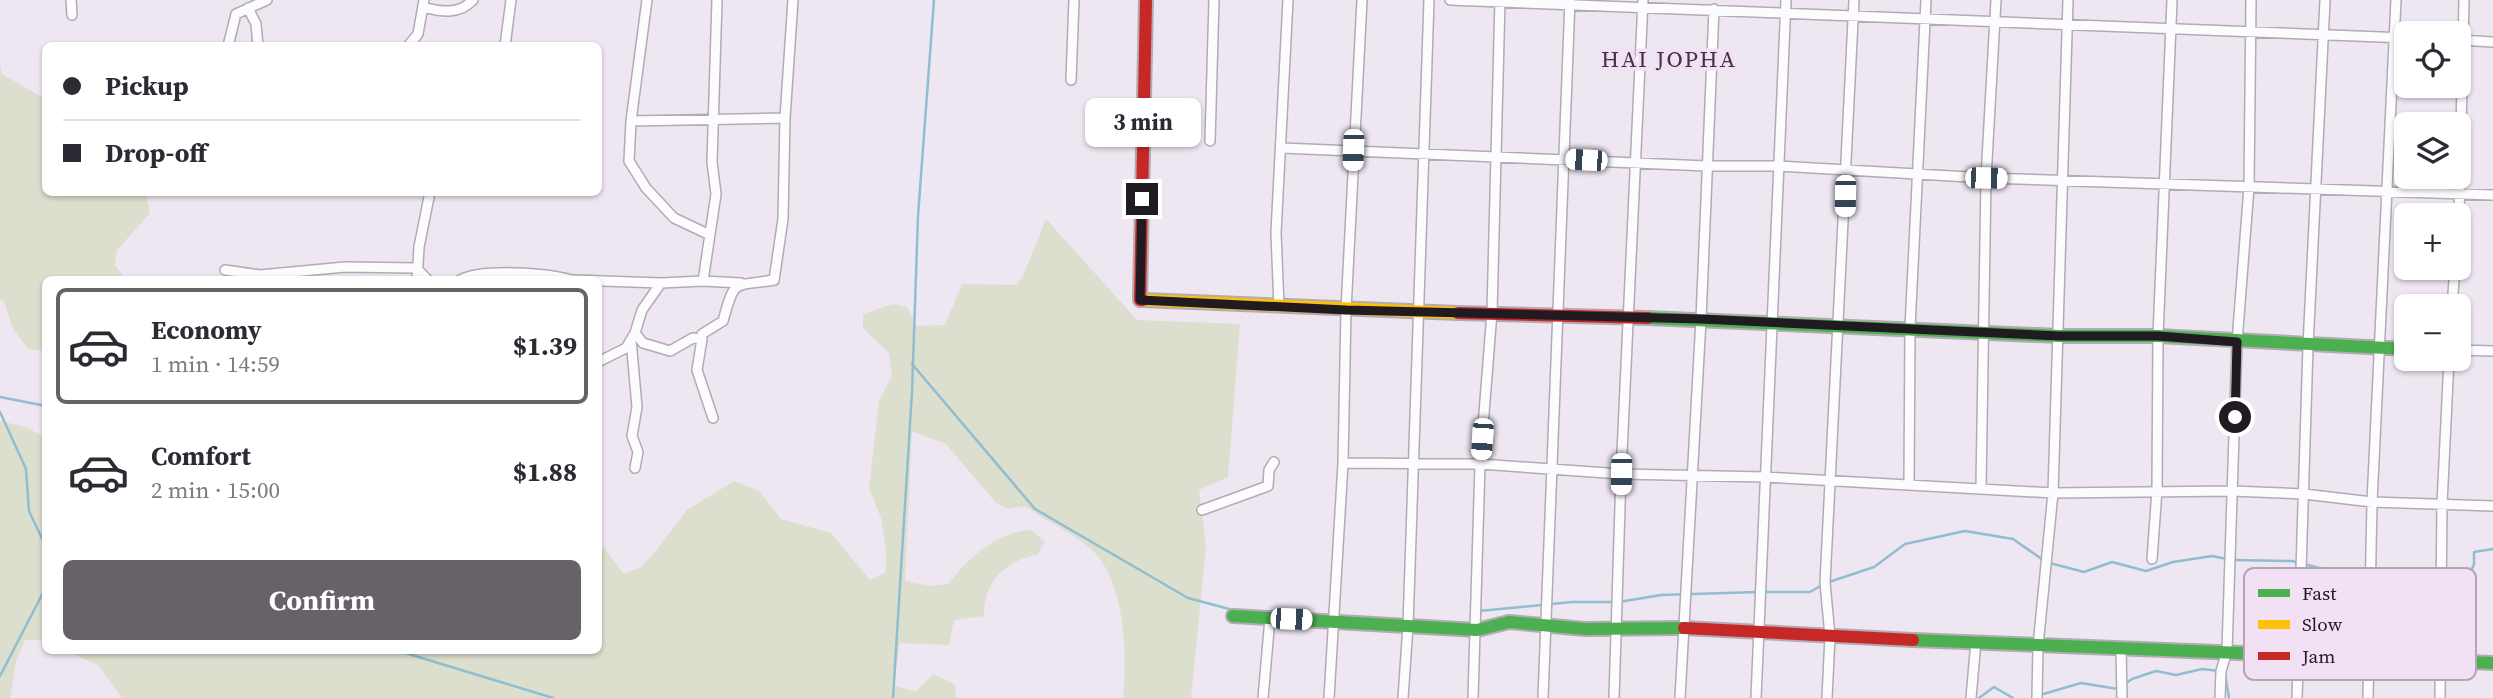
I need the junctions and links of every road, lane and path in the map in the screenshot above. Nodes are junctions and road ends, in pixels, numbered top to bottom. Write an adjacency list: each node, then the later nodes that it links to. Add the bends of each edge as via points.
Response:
1 (71, 0): 32 (street)
2 (267, 0): 29 (street)
3 (474, 0): 27 (street, via 465,9 444,12)
4 (511, 0): 47 (street)
5 (647, 0): 53 (street)
6 (717, 0): 52 (street)
7 (793, 0): 51 (street)
8 (1074, 0): 49 (street)
9 (1146, 0): 86 (street, via 1140,300)
10 (1214, 0): 54 (street)
11 (1288, 0): 55 (street)
12 (1362, 0): 56 (street)
13 (1429, 0): 57 (street)
14 (1450, 0): 15 (street)
15 (1500, 0): 26 (street); 58 (street)
16 (1786, 0): 31 (street)
17 (1854, 0): 33 (street)
18 (1926, 0): 34 (street)
19 (1996, 0): 37 (street)
20 (2067, 0): 38 (street)
21 (2172, 0): 39 (street)
22 (2251, 0): 40 (street)
23 (2325, 0): 41 (street)
24 (2396, 0): 35 (street)
25 (2464, 0): 36 (street)
26 (1570, 3): 28 (street); 59 (street)
27 (423, 4): 46 (street, via 418,34)
28 (1643, 4): 30 (street); 60 (street)
29 (248, 8): 44 (street, via 232,20); 45 (street)
30 (1714, 9): 31 (street); 61 (street)
31 (1785, 13): 33 (street); 62 (street)
32 (72, 15)
33 (1854, 15): 34 (street); 63 (street)
34 (1925, 18): 37 (street); 64 (street)
35 (2395, 21)
36 (2462, 21)
37 (1995, 22): 38 (street); 65 (street)
38 (2067, 24): 39 (street); 66 (street)
39 (2170, 28): 40 (street); 67 (street)
40 (2249, 32): 41 (street); 68 (street)
41 (2324, 36): 42 (street); 69 (street)
42 (2394, 38): 70 (street)
43 (2471, 41): 48 (street)
44 (229, 42)
45 (258, 42)
46 (411, 42)
47 (506, 42)
48 (2493, 42)
49 (1071, 80)
50 (2461, 98): 71 (street)
51 (785, 118): 52 (street); 84 (street, via 783,219 774,280)
52 (715, 120): 53 (street); 75 (street, via 712,162 716,194)
53 (631, 121): 75 (street, via 629,161 646,188 674,218)
54 (1210, 141)
55 (1282, 148): 56 (street); 86 (street, via 1276,233)
56 (1353, 150): 57 (street); 87 (street)
57 (1424, 154): 58 (street); 88 (street)
58 (1496, 157): 59 (street); 89 (street)
59 (1562, 159): 60 (street); 90 (street)
60 (1634, 163): 61 (street); 91 (street)
61 (1707, 166): 62 (street); 92 (street)
62 (1778, 166): 63 (street); 93 (street)
63 (1846, 169): 64 (street); 94 (street)
64 (1917, 175): 65 (street); 95 (street)
65 (1986, 178): 66 (street); 96 (street)
66 (2062, 180): 67 (street); 98 (street)
67 (2164, 183): 68 (street); 99 (street)
68 (2249, 187): 69 (street); 101 (street)
69 (2316, 188): 70 (street); 102 (street)
70 (2387, 190): 71 (street); 103 (street)
71 (2460, 194): 72 (street); 74 (street)
72 (2493, 195)
73 (429, 196): 76 (street)
74 (2460, 203)
75 (710, 235): 83 (street)
76 (416, 268): 77 (street, via 345,267 260,275); 78 (street); 79 (street)
77 (225, 270)
78 (417, 276)
79 (424, 276)
80 (467, 276): 81 (street)
81 (529, 276)
82 (602, 281): 85 (street)
83 (703, 281): 84 (street); 85 (street)
84 (741, 282): 100 (street, via 733,288 723,321 702,334)
85 (661, 283): 97 (street, via 642,310)
86 (1279, 307): 87 (street)
87 (1346, 310): 88 (street); 111 (street)
88 (1417, 311): 89 (street); 113 (street)
89 (1492, 312): 90 (street); 112 (street)
90 (1556, 315): 91 (street); 115 (street)
91 (1629, 318): 92 (street); 116 (street)
92 (1701, 319): 93 (street); 117 (street)
93 (1772, 322): 94 (street); 118 (street)
94 (1838, 327): 95 (street); 119 (street)
95 (1910, 328): 96 (street); 120 (street)
96 (1985, 332): 98 (street); 121 (street)
97 (633, 336): 100 (street, via 670,351 693,338); 107 (street, via 621,352); 114 (street)
98 (2059, 336): 99 (street); 124 (street)
99 (2158, 336): 101 (street); 122 (street)
100 (702, 339): 109 (street, via 697,370)
101 (2237, 342): 102 (street); 123 (street)
102 (2308, 346): 103 (street); 125 (street)
103 (2379, 348): 104 (street); 126 (street)
104 (2394, 349)
105 (2471, 350): 106 (street)
106 (2493, 351)
107 (602, 360)
108 (2448, 371): 127 (street)
109 (713, 418)
110 (1274, 462): 129 (street, via 1268,486)
111 (1343, 463): 113 (street); 136 (street)
112 (1480, 464): 113 (street); 115 (street); 141 (street)
113 (1414, 466): 138 (street)
114 (635, 468)
115 (1550, 468): 116 (street); 137 (street)
116 (1621, 474): 117 (street); 139 (street)
117 (1693, 477): 118 (street); 140 (street)
118 (1765, 477): 119 (street); 142 (street)
119 (1830, 481): 120 (street); 143 (street, via 1825,583)
120 (1909, 484): 121 (street)
121 (1981, 487): 124 (street)
122 (2157, 490): 123 (street); 124 (street); 130 (street)
123 (2232, 491): 125 (street); 147 (street)
124 (2053, 493): 145 (street)
125 (2304, 494): 126 (street); 131 (street)
126 (2372, 502): 127 (street); 132 (street)
127 (2442, 504): 128 (street); 133 (street)
128 (2493, 506)
129 (1202, 510)
130 (2152, 559)
131 (2301, 568)
132 (2370, 568)
133 (2442, 568)
134 (1233, 616): 135 (street)
135 (1270, 618): 136 (street); 152 (street)
136 (1333, 620): 138 (street); 153 (street)
137 (1544, 624): 139 (street); 141 (street, via 1509,622); 156 (street)
138 (1408, 626): 141 (street); 154 (street)
139 (1617, 628): 140 (street); 157 (street)
140 (1682, 629): 142 (street); 158 (street)
141 (1477, 630): 155 (street)
142 (1758, 632): 143 (street); 159 (street)
143 (1830, 636): 144 (street); 160 (street)
144 (1976, 641): 145 (street); 161 (street)
145 (2038, 646): 146 (street); 162 (street)
146 (2121, 648): 147 (street); 163 (street)
147 (2227, 651): 148 (street); 164 (street)
148 (2244, 652)
149 (2297, 680): 165 (street)
150 (2368, 680): 166 (street)
151 (2440, 680): 167 (street)
152 (1263, 698)
153 (1329, 698)
154 (1403, 698)
155 (1473, 698)
156 (1543, 698)
157 (1614, 698)
158 (1680, 698)
159 (1756, 698)
160 (1827, 698)
161 (1971, 698)
162 (2037, 698)
163 (2122, 698)
164 (2220, 698)
165 (2297, 698)
166 (2368, 698)
167 (2440, 698)

